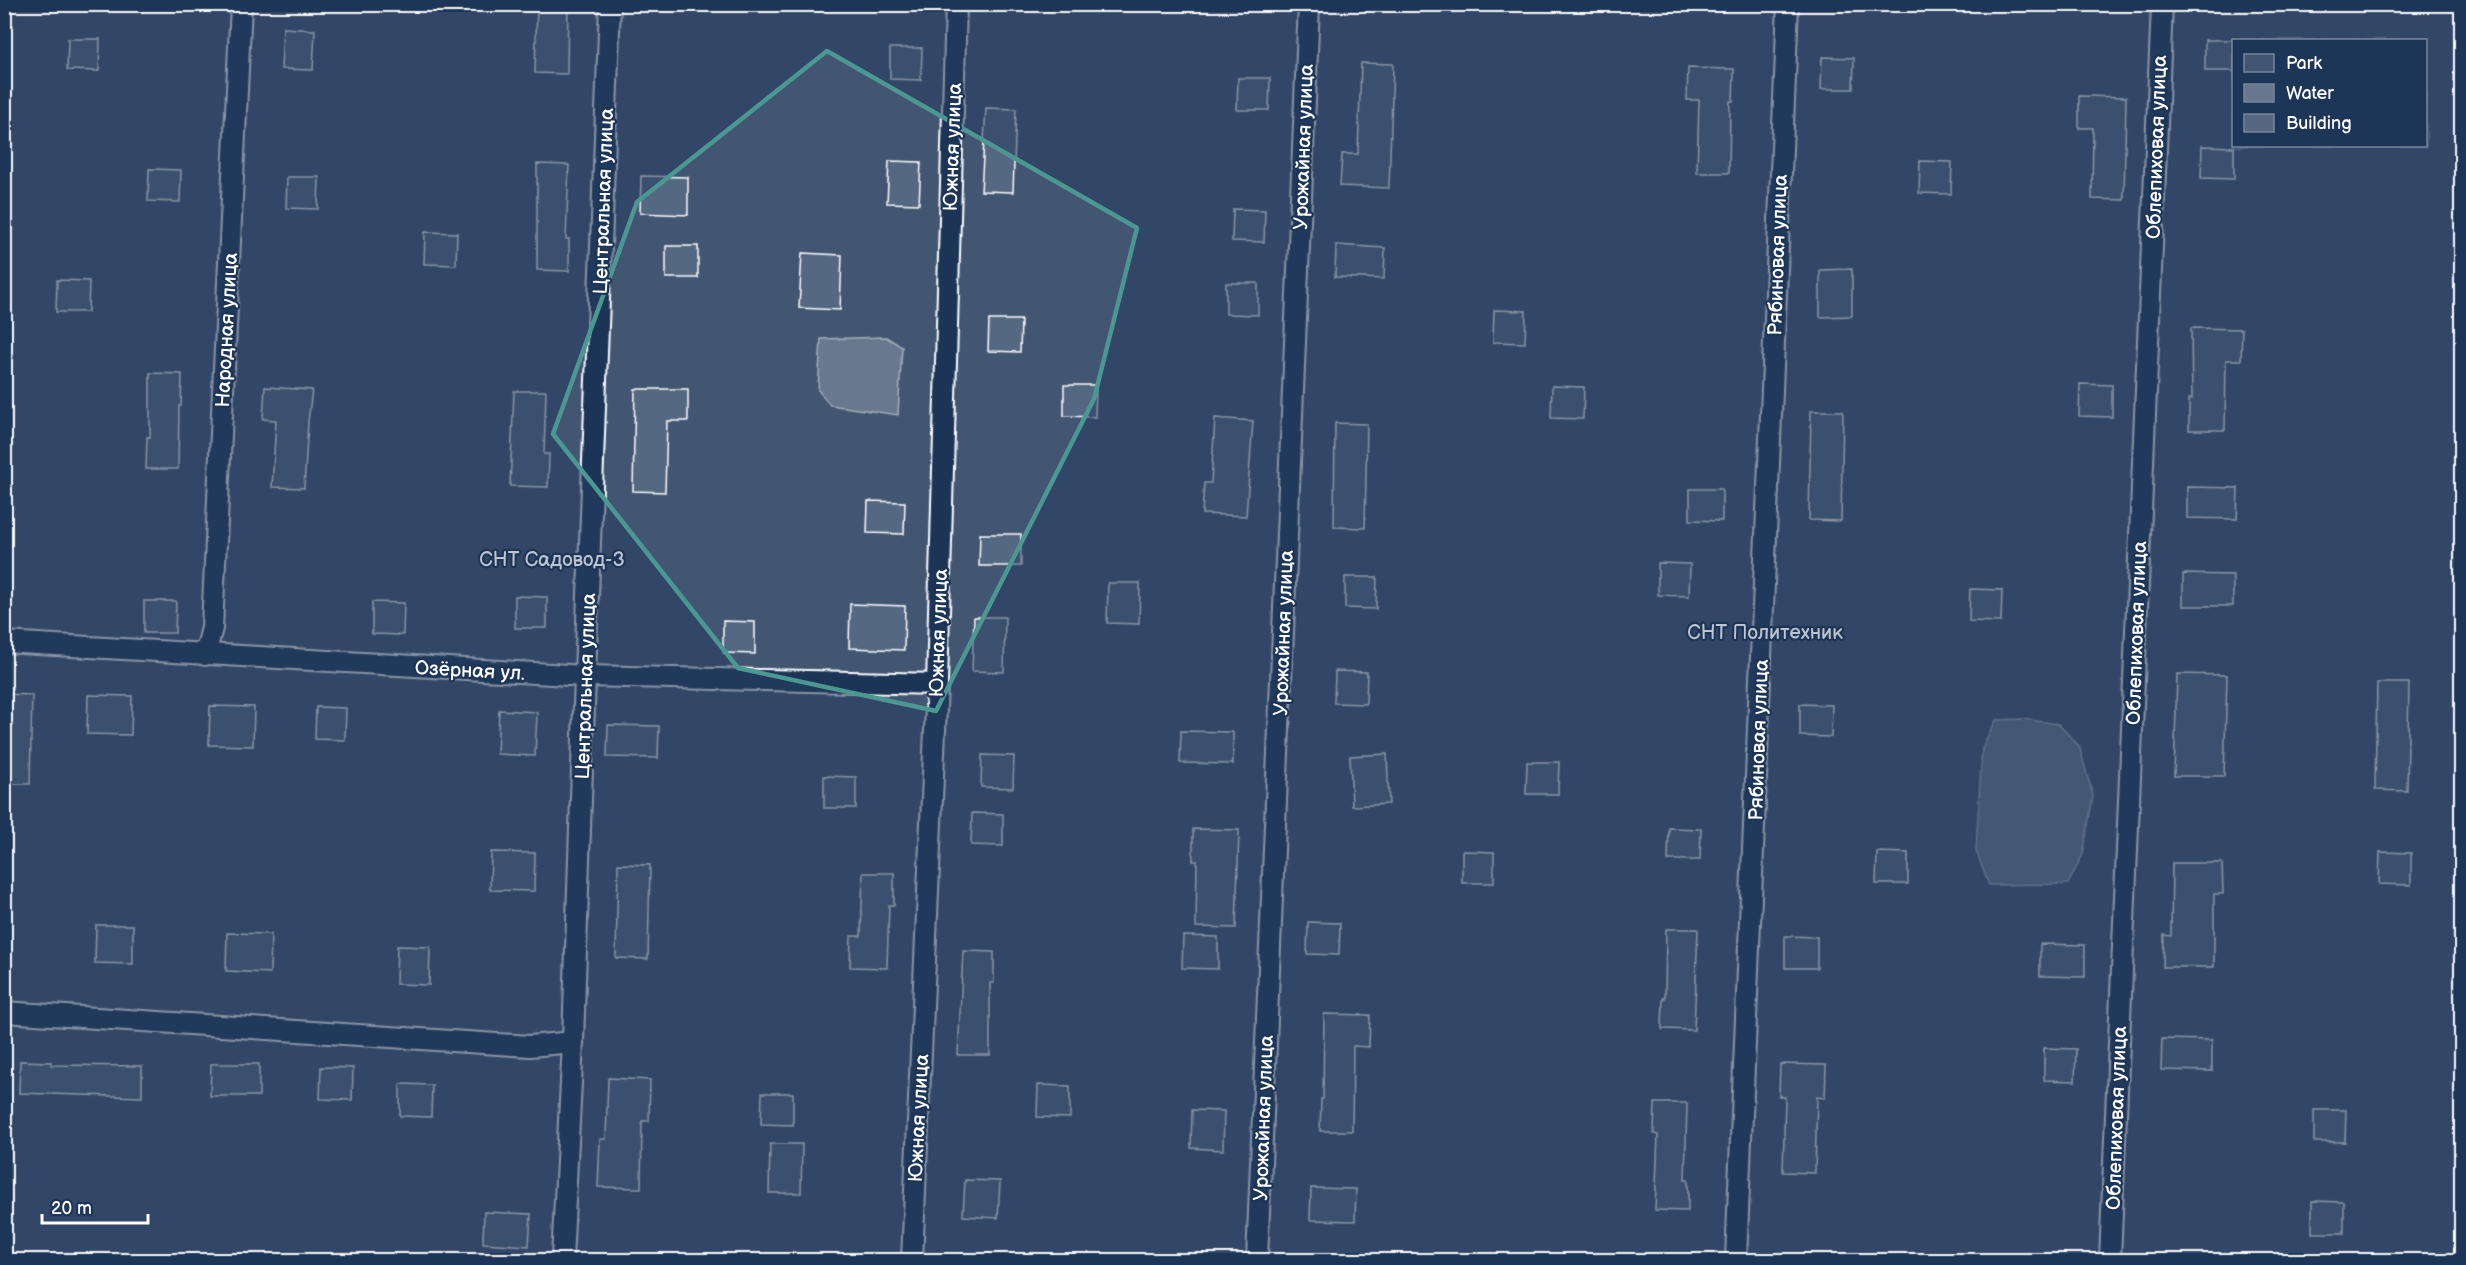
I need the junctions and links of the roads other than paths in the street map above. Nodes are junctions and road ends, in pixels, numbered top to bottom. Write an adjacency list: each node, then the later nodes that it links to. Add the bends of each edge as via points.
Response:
1 (241, 4): 8 (lane, Народная улица, via 212,628)
2 (610, 4): 9 (lane, Центральная улица)
3 (956, 4): 10 (lane, Южная улица)
4 (1309, 4): 15 (lane, Урожайная улица)
5 (1788, 4): 16 (lane, Рябиновая улица)
6 (2162, 4): 17 (lane, Облепиховая улица)
7 (4, 642): 8 (lane, Озёрная ул.)
8 (205, 655): 9 (lane, Озёрная ул.)
9 (585, 676): 10 (lane, Озёрная ул.); 12 (lane, Центральная улица)
10 (937, 684): 14 (lane, Южная улица)
11 (4, 1012): 12 (lane, via 530,1046)
12 (573, 1042): 13 (lane, Центральная улица)
13 (562, 1260)
14 (912, 1260)
15 (1257, 1260)
16 (1736, 1260)
17 (2110, 1260)

